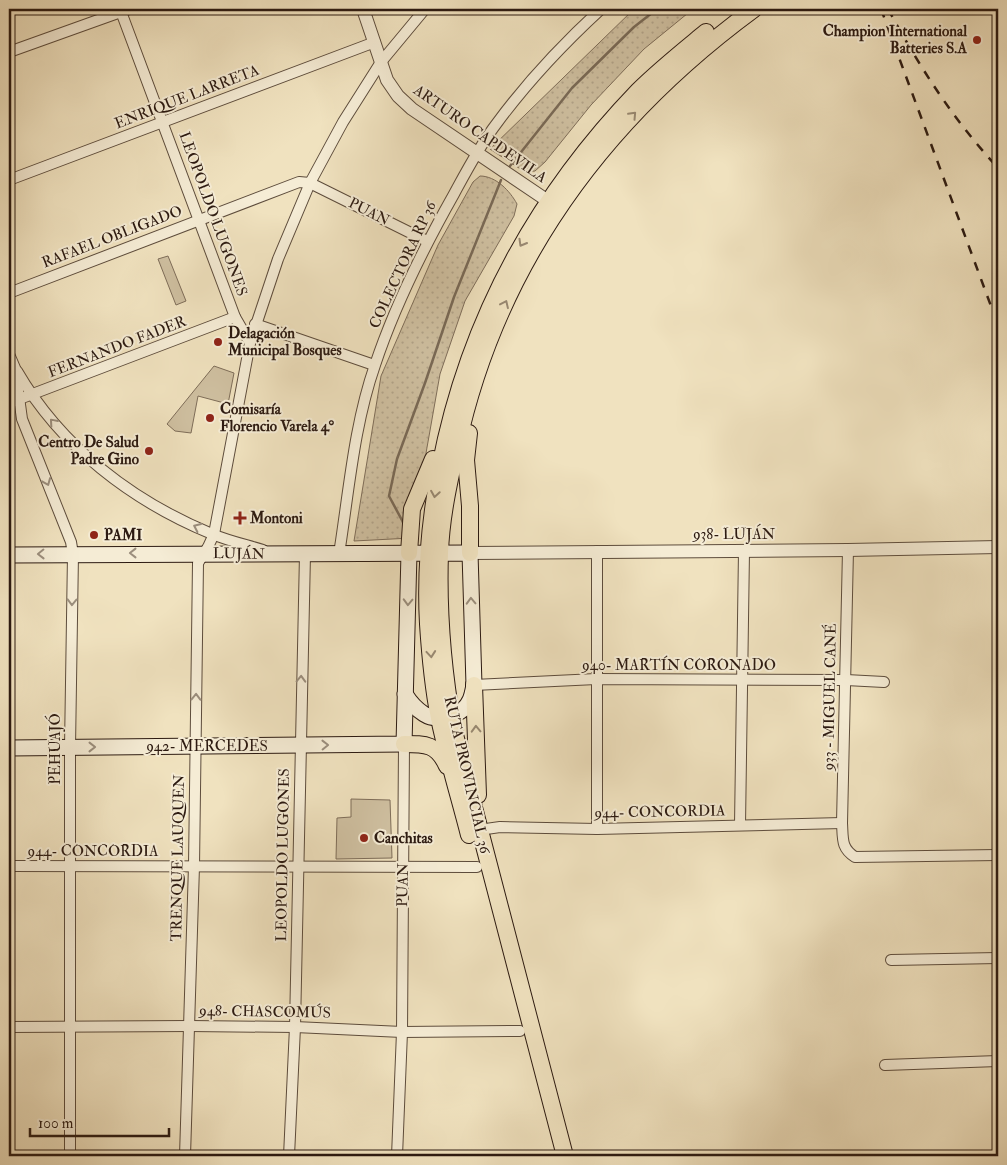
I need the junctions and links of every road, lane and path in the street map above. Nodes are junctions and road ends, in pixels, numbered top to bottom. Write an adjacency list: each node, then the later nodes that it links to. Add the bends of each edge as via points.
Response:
1 (362, 9): 7 (street, ARTURO CAPDEVILA)
2 (425, 9): 9 (street, TRENQUE LAUQUEN)
3 (601, 9): 11 (street, COLECTORA RP 36, via 538,71)
4 (735, 9): 14 (main road, RUTA PROVINCIAL 36, via 640,90 596,138)
5 (754, 9): 20 (main road, RUTA PROVINCIAL 36, one-way to 5, via 532,250 587,168 622,126 677,71)
6 (123, 10): 8 (street); 10 (street, LEOPOLDO LUGONES)
7 (375, 42): 9 (street, ARTURO CAPDEVILA); 10 (street, ENRIQUE LARRETA)
8 (9, 52)
9 (381, 62): 11 (street, ARTURO CAPDEVILA, via 392,88 405,103); 13 (street, TRENQUE LAUQUEN)
10 (163, 122): 12 (street, ENRIQUE LARRETA); 15 (street, LEOPOLDO LUGONES)
11 (476, 153): 14 (street, ARTURO CAPDEVILA); 16 (street, COLECTORA RP 36)
12 (9, 180)
13 (310, 183): 15 (street, RAFAEL OBLIGADO, via 299,182); 16 (street, PUAN); 19 (street, TRENQUE LAUQUEN, via 278,259)
14 (548, 201): 26 (main road, RUTA PROVINCIAL 36, one-way to 26, via 499,285)
15 (198, 220): 17 (street, RAFAEL OBLIGADO); 18 (street, LEOPOLDO LUGONES)
16 (427, 241): 23 (street, COLECTORA RP 36)
17 (9, 293)
18 (235, 317): 21 (street, LEOPOLDO LUGONES); 25 (street, FERNANDO FADER)
19 (256, 324): 21 (street, TRENQUE LAUQUEN); 23 (street)
20 (494, 327): 35 (main road, RUTA PROVINCIAL 36, via 479,364 460,432); 36 (main road, via 490,359 467,441)
21 (250, 343): 28 (street, TRENQUE LAUQUEN)
22 (9, 354): 24 (street, PEHUAJÓ)
23 (374, 366): 41 (street, COLECTORA RP 36, via 359,428)
24 (15, 368): 25 (street); 27 (street, PEHUAJÓ)
25 (31, 396): 27 (street, FERNANDO FADER); 28 (street, one-way to 25, via 164,511 116,482 70,442)
26 (456, 397): 34 (main road, via 448,410 429,472 415,499); 35 (main road, RUTA PROVINCIAL 36, one-way to 35, via 437,481)
27 (14, 402): 38 (street, PEHUAJÓ, one-way to 38)
28 (214, 534): 33 (street, TRENQUE LAUQUEN); 39 (street)
29 (998, 547): 30 (street, 938- LUJÁN)
30 (848, 550): 32 (street, 938- LUJÁN); 44 (street, 933 - MIGUEL CANÉ)
31 (597, 551): 32 (street, 938- LUJÁN); 36 (street, 938- LUJÁN); 42 (street)
32 (744, 551): 43 (street)
33 (203, 553): 38 (main road, LUJÁN, one-way to 38); 39 (main road, LUJÁN); 51 (street, TRENQUE LAUQUEN, one-way to 33, via 198,563)
34 (409, 553): 35 (main road, LUJÁN); 41 (main road, LUJÁN); 47 (main road, PUAN, one-way to 47)
35 (434, 553): 36 (main road, LUJÁN); 48 (main road, RUTA PROVINCIAL 36, via 441,618)
36 (470, 553): 46 (main road, one-way to 36)
37 (9, 554): 38 (main road, LUJÁN, one-way to 37)
38 (73, 554): 52 (street, PEHUAJÓ, one-way to 52)
39 (276, 554): 40 (main road, LUJÁN)
40 (305, 554): 41 (main road, LUJÁN); 50 (street, LEOPOLDO LUGONES, one-way to 40)
41 (339, 554)
42 (596, 679): 43 (street, 940- MARTÍN CORONADO); 46 (street, 940- MARTÍN CORONADO); 57 (street)
43 (742, 679): 44 (street, 940- MARTÍN CORONADO); 56 (street)
44 (846, 680): 45 (street, 940- MARTÍN CORONADO); 55 (street, 933 - MIGUEL CANÉ)
45 (884, 682)
46 (474, 685): 48 (main road, via 470,702 458,713); 58 (main road, one-way to 46)
47 (405, 694): 48 (main road, via 410,703 425,715); 49 (main road, PUAN)
48 (445, 716): 54 (main road, RUTA PROVINCIAL 36); 58 (main road, RUTA PROVINCIAL 36)
49 (404, 744): 50 (main road, 942- MERCEDES, one-way to 49); 54 (main road, via 429,745 439,752); 65 (street, PUAN)
50 (300, 745): 51 (main road, 942- MERCEDES); 64 (street, LEOPOLDO LUGONES)
51 (195, 746): 52 (main road, 942- MERCEDES, one-way to 51); 62 (street, TRENQUE LAUQUEN)
52 (70, 747): 53 (main road, 942- MERCEDES); 61 (street, PEHUAJÓ)
53 (9, 748)
54 (457, 790): 63 (main road, RUTA PROVINCIAL 36)
55 (842, 823): 56 (street, 944- CONCORDIA); 59 (street, 933 - MIGUEL CANÉ, via 844,845 855,857)
56 (740, 826): 57 (street, 944- CONCORDIA)
57 (597, 829): 58 (street, 944- CONCORDIA, via 500,827)
58 (479, 830): 81 (main road, RUTA PROVINCIAL 36)
59 (998, 855)
60 (9, 866): 61 (street, 944- CONCORDIA)
61 (70, 866): 62 (street, 944- CONCORDIA); 68 (street, PEHUAJÓ)
62 (194, 866): 64 (street, 944- CONCORDIA); 69 (street, TRENQUE LAUQUEN)
63 (477, 867): 65 (street, 944- CONCORDIA); 72 (main road, RUTA PROVINCIAL 36)
64 (297, 868): 65 (street, 944- CONCORDIA); 71 (street, LEOPOLDO LUGONES)
65 (403, 868): 73 (street, PUAN)
66 (998, 958): 67 (street)
67 (891, 960)
68 (70, 1026): 69 (street, 948- CHASCOMÚS); 70 (street, 948- CHASCOMÚS); 76 (street, PEHUAJÓ)
69 (190, 1026): 71 (street, 948- CHASCOMÚS); 77 (street, TRENQUE LAUQUEN)
70 (9, 1027)
71 (295, 1027): 73 (street, 948- CHASCOMÚS); 78 (street, LEOPOLDO LUGONES)
72 (520, 1031): 73 (street, 948- CHASCOMÚS); 80 (main road, RUTA PROVINCIAL 36)
73 (402, 1032): 79 (street, PUAN)
74 (998, 1061): 75 (street)
75 (885, 1065)
76 (70, 1156)
77 (185, 1156)
78 (289, 1156)
79 (397, 1156)
80 (553, 1156)
81 (565, 1156)

